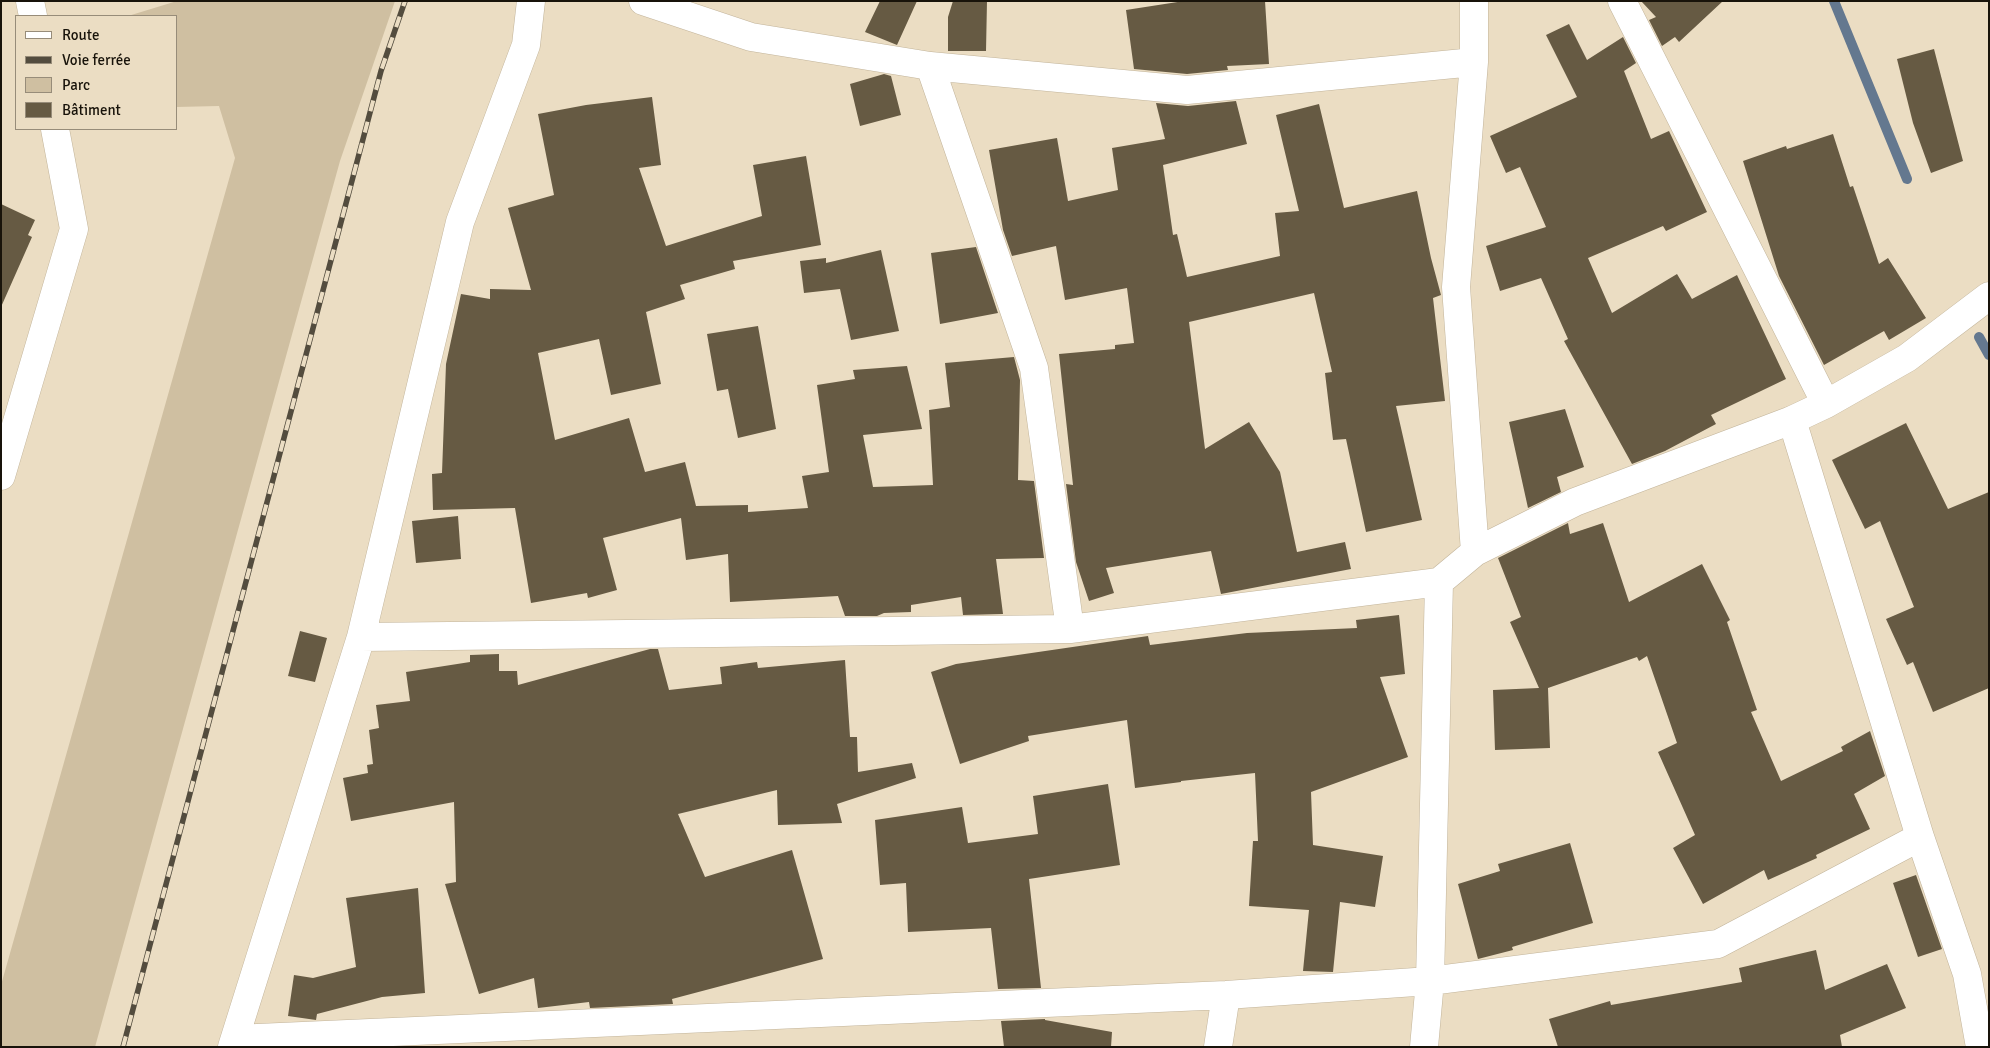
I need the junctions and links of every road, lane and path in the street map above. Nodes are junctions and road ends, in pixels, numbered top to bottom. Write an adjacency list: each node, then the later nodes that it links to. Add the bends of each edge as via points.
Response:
1 (30, 1): 6 (street)
2 (531, 1): 17 (street, via 526,45 460,222)
3 (642, 1): 8 (street, via 751,38)
4 (1474, 1): 7 (street)
5 (1622, 1): 11 (street)
6 (33, 15)
7 (1474, 62): 8 (street, via 1187,90); 14 (street, via 1456,287)
8 (930, 66): 16 (street, via 1034,368)
9 (55, 130): 13 (street, via 74,228)
10 (1989, 296): 11 (street, via 1907,358)
11 (1826, 404): 12 (street)
12 (1792, 420): 14 (street, via 1575,502); 18 (street)
13 (1, 476)
14 (1475, 552): 15 (street)
15 (1439, 582): 16 (street); 19 (street)
16 (1070, 629): 17 (street)
17 (361, 636): 21 (street)
18 (1920, 837): 19 (street, via 1718,944); 24 (street, via 1968,974)
19 (1430, 981): 20 (street); 23 (street)
20 (1226, 995): 21 (street); 22 (street)
21 (233, 1043)
22 (1218, 1047)
23 (1424, 1047)
24 (1980, 1047)

